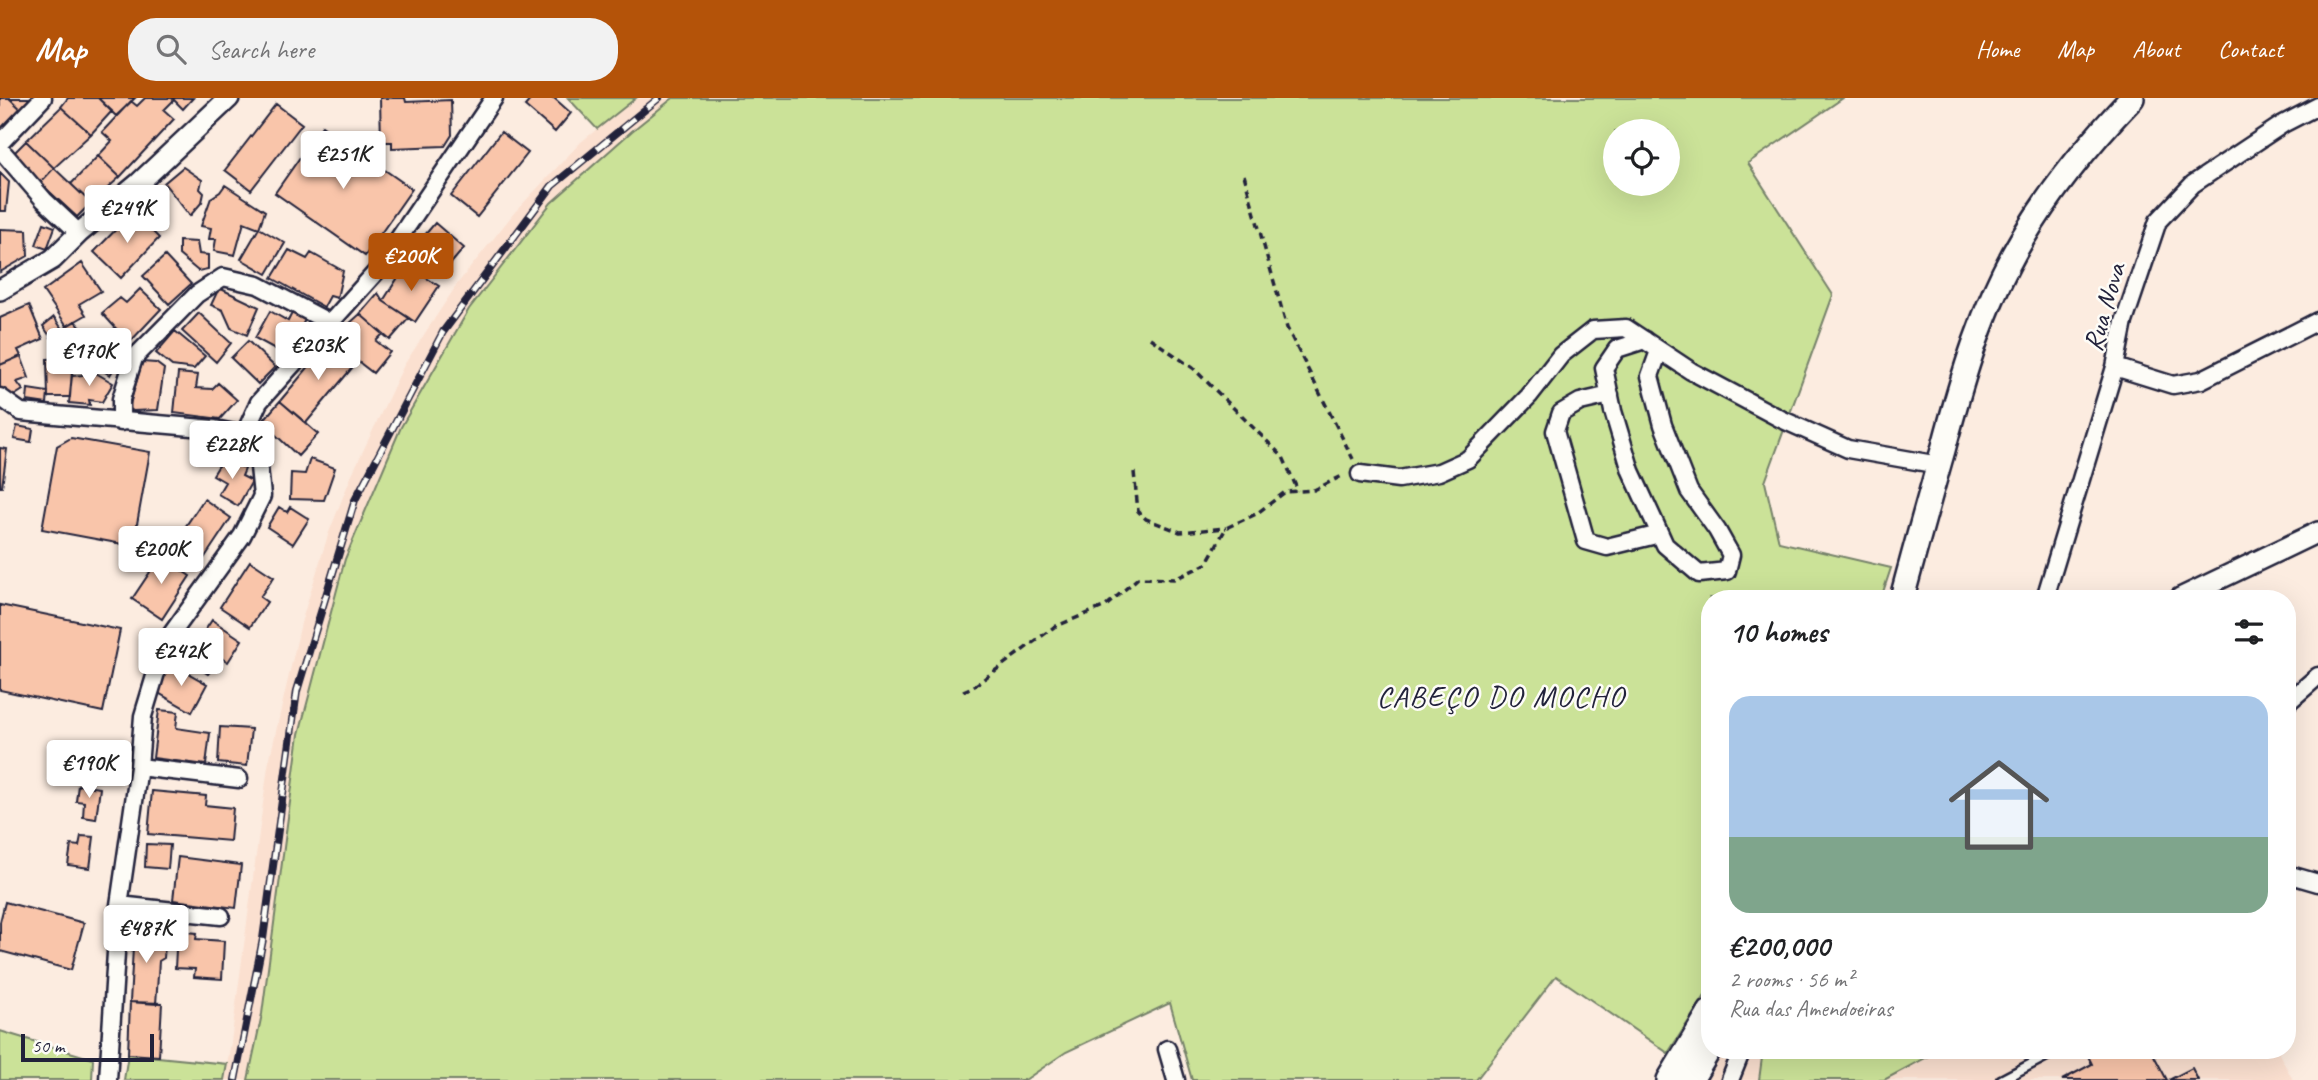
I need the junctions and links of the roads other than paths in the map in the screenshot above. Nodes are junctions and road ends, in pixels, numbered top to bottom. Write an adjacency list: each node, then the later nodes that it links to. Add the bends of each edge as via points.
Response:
1 (43, 98): 6 (street)
2 (229, 98): 8 (street)
3 (494, 98): 11 (street, via 376,272)
4 (2132, 98): 19 (main road, via 2056,187 2020,242 1971,353)
5 (2318, 106): 14 (street, Rua Nova, via 2193,184 2158,221 2124,322)
6 (0, 143)
7 (0, 149): 8 (street)
8 (79, 233): 9 (street, via 53,259)
9 (0, 290)
10 (2318, 321): 14 (street, via 2201,380 2173,385)
11 (332, 324): 17 (street, via 258,285 223,277 197,294 134,358 121,400); 18 (street, via 259,402)
12 (1645, 340): 13 (street); 15 (street, via 1618,349 1604,368); 20 (street, via 1626,328 1593,330 1561,355 1468,459 1439,472 1399,479)
13 (1659, 351): 19 (street, via 1781,419 1848,449); 22 (street, via 1650,376 1663,425 1689,491 1731,555 1727,571 1699,574 1665,545)
14 (2115, 367): 24 (street, Rua Nova)
15 (1610, 395): 22 (street, via 1631,471); 22 (street, via 1580,402 1561,413 1555,431 1587,541 1607,547)
16 (0, 397): 17 (street, via 21,412)
17 (121, 422): 18 (street)
18 (244, 435): 28 (street, via 258,457 262,496 242,536 165,643 143,716)
19 (1939, 464): 23 (main road)
20 (1360, 474)
21 (2318, 532): 25 (street)
22 (1660, 534)
23 (1904, 590)
24 (2047, 590)
25 (2197, 590)
26 (2318, 676): 27 (street)
27 (2296, 695)
28 (139, 767): 29 (street); 32 (street)
29 (239, 779)
30 (2296, 877): 31 (street)
31 (2318, 883)
32 (119, 905): 33 (street); 41 (street)
33 (221, 916)
34 (1701, 1030): 40 (main road)
35 (1167, 1049): 42 (street)
36 (1701, 1056): 40 (main road)
37 (1739, 1059): 43 (street)
38 (1742, 1059): 44 (street)
39 (2041, 1059): 45 (lane)
40 (1678, 1076)
41 (108, 1080)
42 (1176, 1080)
43 (1730, 1080)
44 (1746, 1080)
45 (2001, 1080)

